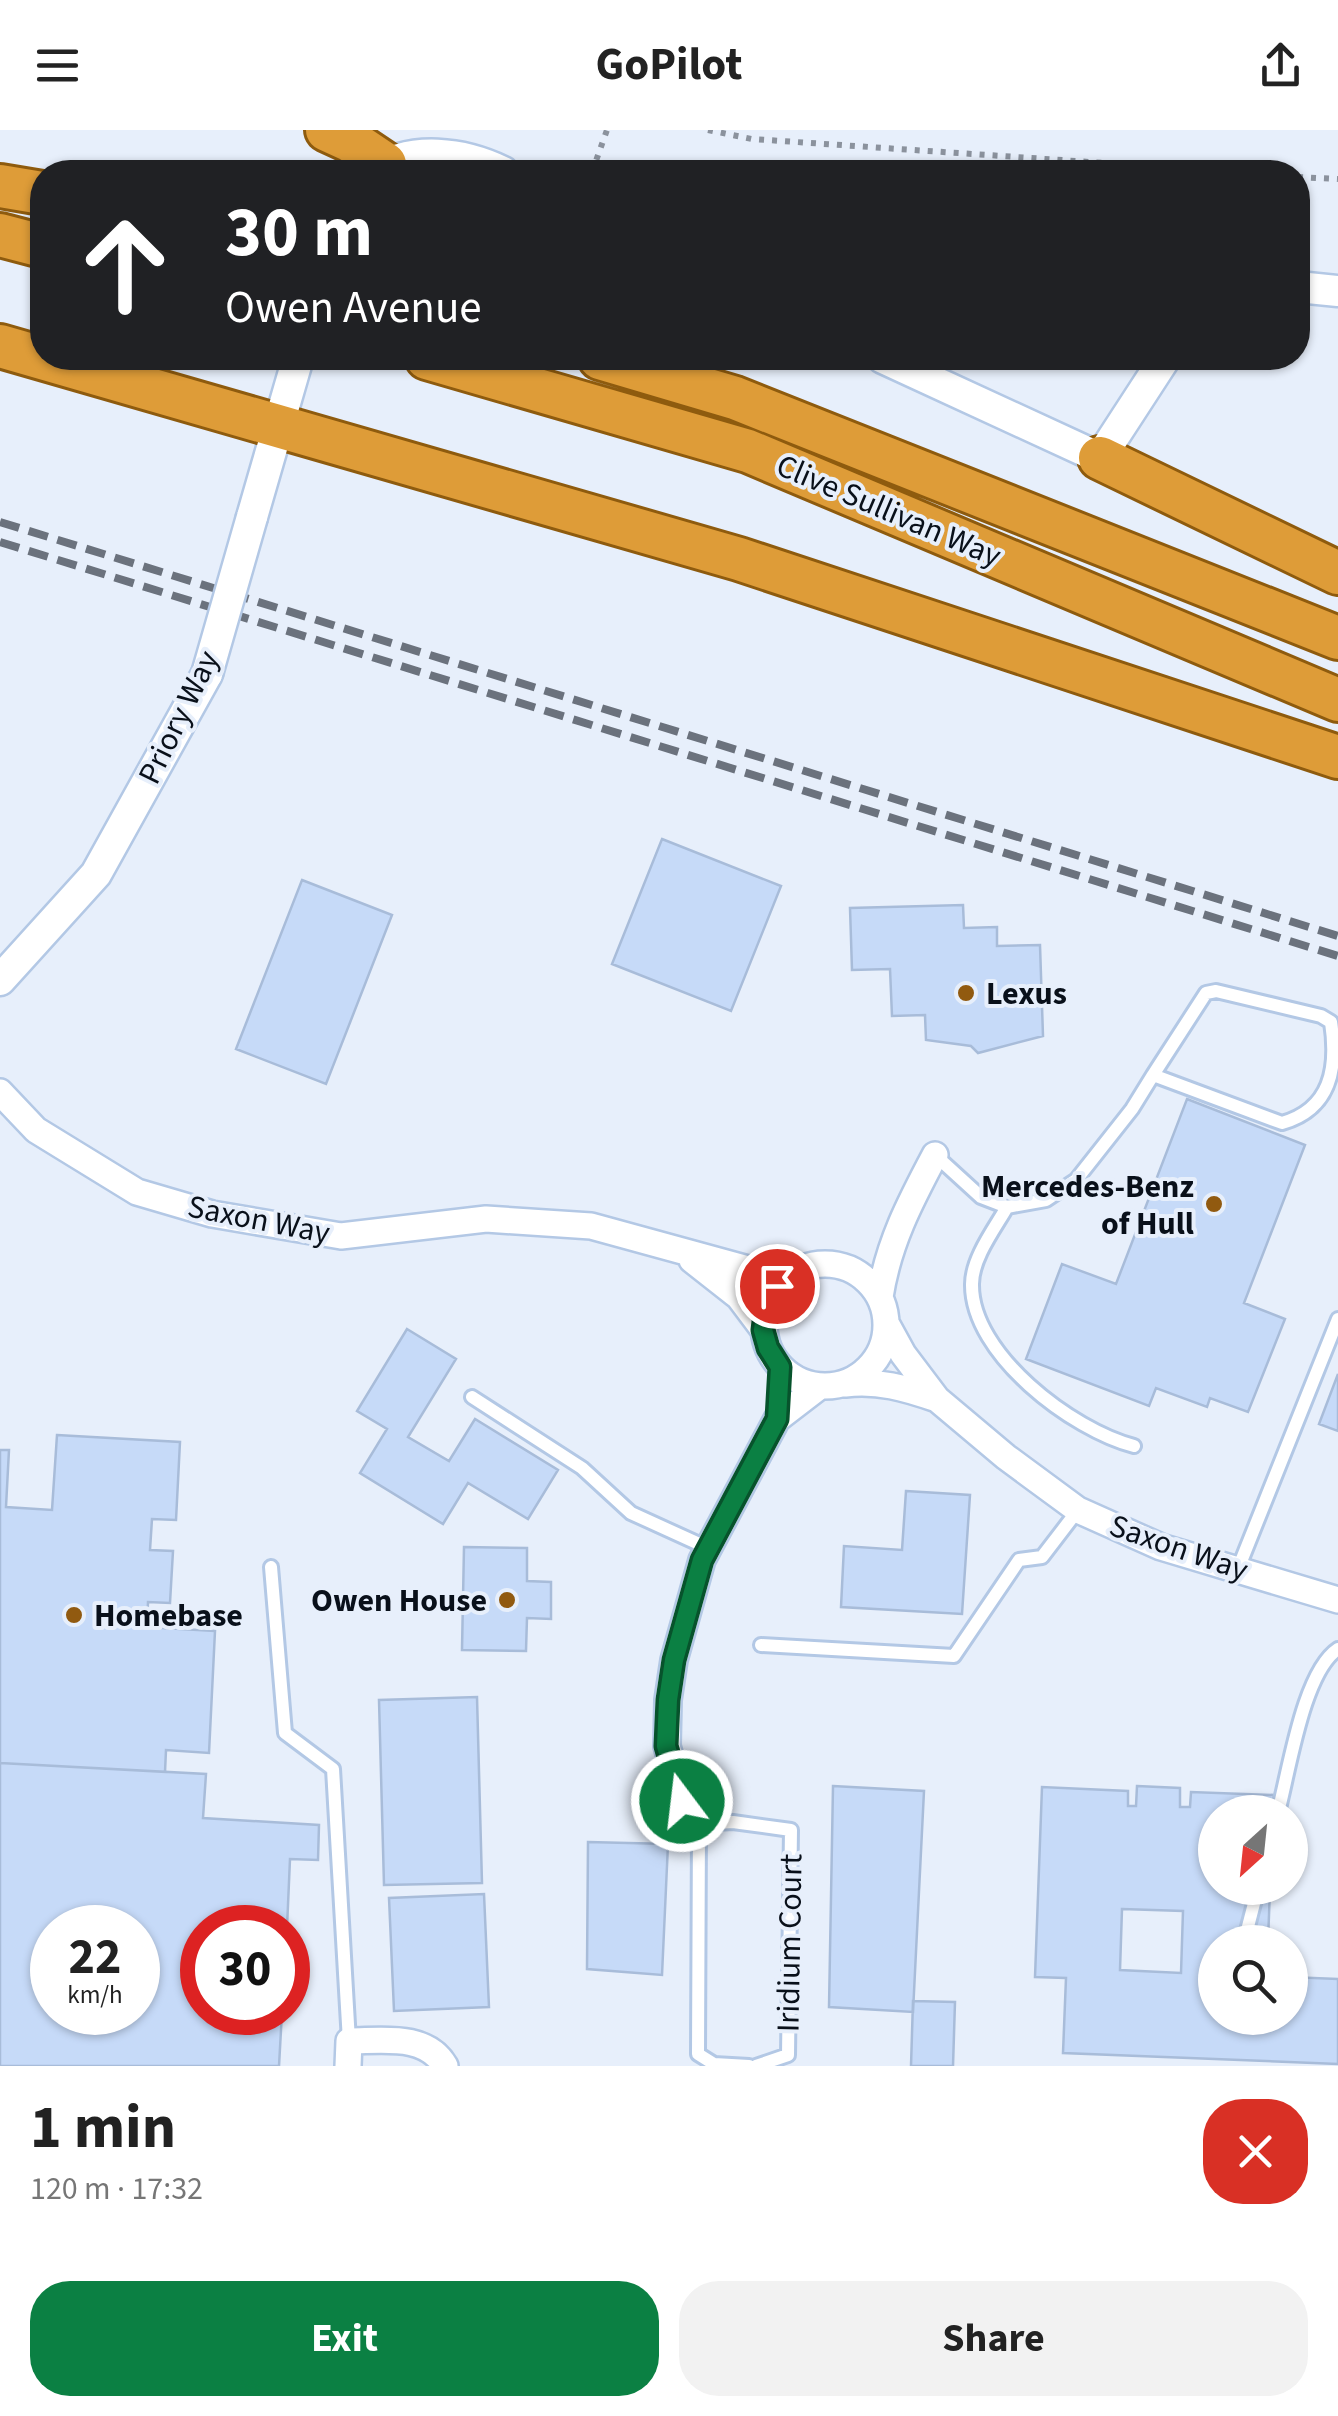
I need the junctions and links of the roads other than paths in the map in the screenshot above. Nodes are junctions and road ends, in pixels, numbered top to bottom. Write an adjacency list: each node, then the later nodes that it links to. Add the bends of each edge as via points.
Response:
1 (327, 130): 2 (highway)
2 (371, 160)
3 (399, 160): 4 (street)
4 (470, 160)
5 (0, 186): 6 (highway)
6 (30, 191)
7 (0, 235): 8 (highway)
8 (30, 243)
9 (1310, 288): 10 (street)
10 (1338, 291)
11 (0, 346): 12 (highway)
12 (30, 355)
13 (81, 370): 19 (highway)
14 (295, 370): 19 (street, Priory Way)
15 (468, 370): 23 (highway, Clive Sullivan Way, via 748,451)
16 (640, 370): 22 (highway, Clive Sullivan Way, via 735,398)
17 (909, 370): 20 (street)
18 (1157, 370): 20 (street)
19 (278, 428): 24 (highway, via 739,559); 25 (street, Priory Way, bridge, via 207,674 96,874)
20 (1100, 458): 21 (highway)
21 (1338, 572)
22 (1338, 638)
23 (1338, 700)
24 (1338, 757)
25 (0, 980)
26 (1153, 1075): 26 (lane, via 1282,1123 1301,1118 1330,1086 1336,1041 1322,1016 1216,991 1196,1005); 29 (lane, via 1076,1180 1046,1200)
27 (0, 1092): 31 (street, Saxon Way, via 36,1130 137,1192 212,1214 341,1236 486,1218 591,1226)
28 (935, 1155): 29 (lane, via 981,1197); 30 (street)
29 (1007, 1207): 42 (lane, via 972,1280 986,1334 1042,1395 1081,1424)
30 (899, 1221): 32 (street, via 869,1256); 34 (street, via 885,1267)
31 (670, 1246): 33 (street, Saxon Way); 36 (street, Saxon Way, via 738,1297)
32 (844, 1266): 33 (street, via 822,1263); 34 (street, via 866,1279)
33 (788, 1275): 36 (street, via 766,1306)
34 (883, 1310): 38 (street, via 883,1344 873,1363); 40 (street, Saxon Way, via 903,1354)
35 (1338, 1320): 46 (lane)
36 (763, 1330): 37 (street)
37 (780, 1367): 38 (street, via 798,1380); 41 (street)
38 (830, 1385): 40 (street, Saxon Way, via 868,1381); 41 (street)
39 (472, 1397): 44 (lane, via 582,1468 630,1513)
40 (937, 1399): 43 (street, Saxon Way)
41 (777, 1419): 44 (street, Iridium Court)
42 (1134, 1446)
43 (1078, 1510): 46 (street, Saxon Way, via 1161,1547); 48 (lane, via 1042,1557 1019,1560 954,1656)
44 (708, 1548): 51 (street, Iridium Court, via 674,1660 666,1746 682,1801)
45 (271, 1566): 52 (lane, via 285,1733 333,1769)
46 (1238, 1568): 47 (street, Saxon Way)
47 (1338, 1600)
48 (762, 1646)
49 (1338, 1649): 50 (lane, via 1328,1655 1311,1690)
50 (1283, 1795)
51 (699, 1824): 54 (lane, Iridium Court, via 698,2054 714,2064); 54 (lane, Iridium Court, via 791,1830 788,2056)
52 (348, 2053): 53 (street, via 408,2041 432,2049)
53 (445, 2066)
54 (752, 2066)

